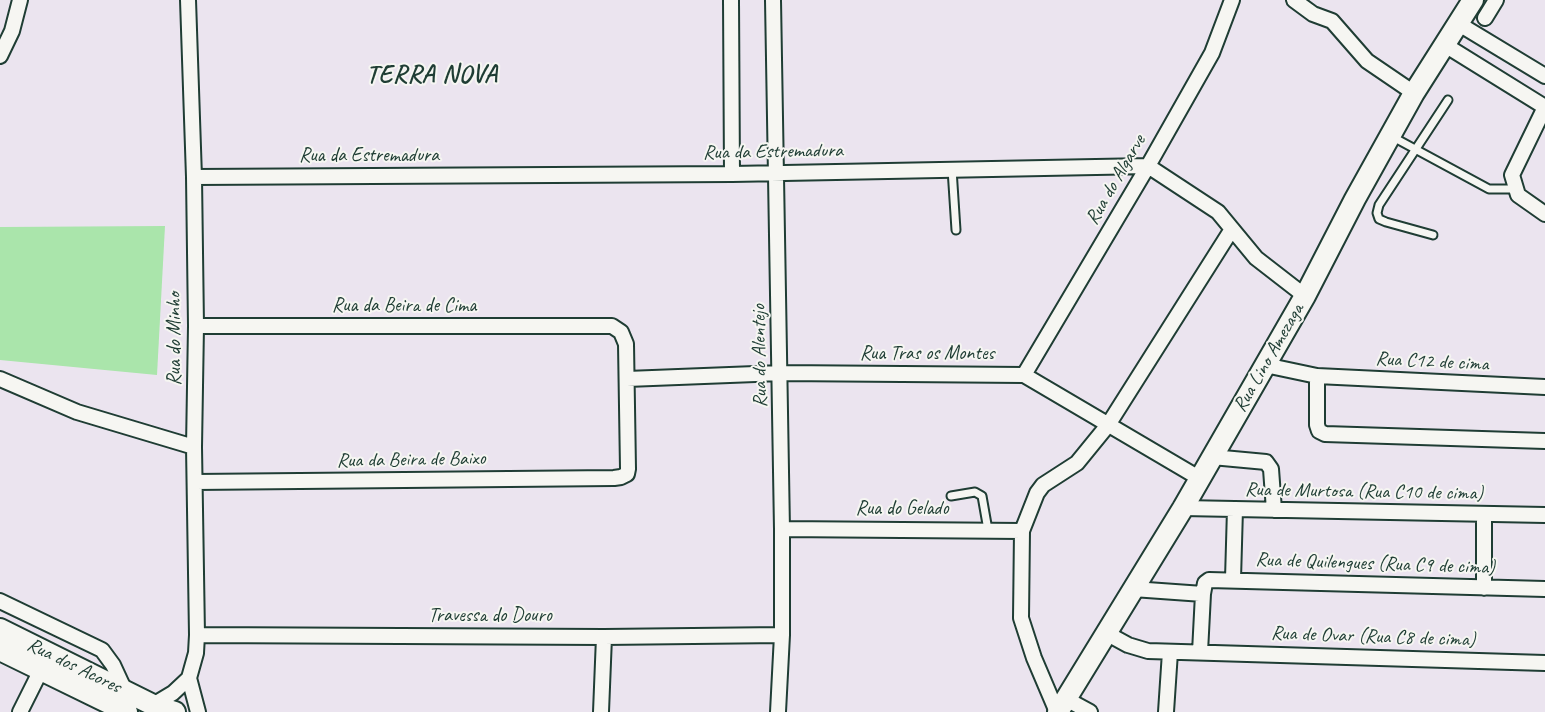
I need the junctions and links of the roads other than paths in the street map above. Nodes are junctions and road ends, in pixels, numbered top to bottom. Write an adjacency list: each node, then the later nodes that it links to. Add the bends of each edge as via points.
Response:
1 (20, 0): 12 (street, via 12,31)
2 (188, 0): 22 (street, Rua do Minho)
3 (731, 0): 21 (street)
4 (773, 0): 20 (street, Rua do Alentejo)
5 (1232, 0): 18 (street, Rua do Algarve, via 1219,38)
6 (1294, 0): 14 (street, via 1313,14 1332,21 1366,61)
7 (1473, 0): 10 (street, Rua Lino Amezaga)
8 (1496, 0): 9 (street)
9 (1485, 18)
10 (1459, 24): 11 (street, Rua Lino Amezaga); 13 (street)
11 (1446, 45): 14 (street, Rua Lino Amezaga); 23 (street, via 1545,107 1512,175)
12 (0, 56)
13 (1545, 76)
14 (1414, 93): 16 (street, Rua Lino Amezaga)
15 (1448, 100): 17 (lane)
16 (1390, 136): 17 (lane); 28 (street, Rua Lino Amezaga)
17 (1414, 149): 23 (lane, via 1489,189); 27 (lane, via 1377,213 1386,222)
18 (1148, 166): 19 (street, Rua da Estremadura); 25 (street, via 1218,212); 32 (street, Rua do Algarve)
19 (952, 169): 20 (street, Rua da Estremadura); 26 (lane)
20 (776, 172): 21 (street, Rua da Estremadura); 31 (street, Rua do Alentejo)
21 (732, 174): 22 (street, Rua da Estremadura)
22 (194, 177): 29 (street, Rua do Minho)
23 (1515, 189): 24 (street, via 1524,200)
24 (1545, 214)
25 (1232, 229): 28 (street, via 1256,258); 37 (street)
26 (956, 230)
27 (1433, 235)
28 (1305, 296): 30 (street, Rua Lino Amezaga)
29 (196, 326): 35 (street, Rua da Beira de Cima, via 612,326 621,332 626,344); 39 (street, Rua do Minho)
30 (1265, 365): 33 (street, Rua C12 de cima); 40 (street, Rua Lino Amezaga)
31 (781, 373): 32 (street, Rua Tras os Montes); 35 (street, Rua Tras os Montes); 49 (street, Rua do Alentejo)
32 (1024, 375): 37 (street)
33 (1317, 376): 36 (street, Rua C12 de cima); 38 (street, via 1317,425 1325,434)
34 (0, 379): 39 (street, via 77,412)
35 (627, 379): 42 (street, Rua da Beira de Baixo, via 627,474 614,478)
36 (1545, 387)
37 (1108, 425): 41 (street); 51 (street, via 1077,463 1037,492)
38 (1545, 441)
39 (194, 447): 42 (street, Rua do Minho)
40 (1212, 457): 41 (street, Rua Lino Amezaga); 46 (street, via 1266,462 1271,469)
41 (1199, 478): 44 (street, Rua Lino Amezaga)
42 (195, 482): 60 (street, Rua do Minho)
43 (951, 496): 50 (lane, via 975,492 982,496)
44 (1182, 508): 45 (street, Rua de Murtosa (Rua C10 de cima)); 54 (street, Rua Lino Amezaga)
45 (1235, 510): 46 (street, Rua de Murtosa (Rua C10 de cima)); 52 (street)
46 (1274, 510): 47 (street, Rua de Murtosa (Rua C10 de cima))
47 (1484, 514): 48 (street, Rua de Murtosa (Rua C10 de cima)); 53 (street)
48 (1545, 516)
49 (782, 529): 50 (street, Rua do Gelado); 61 (street, Rua do Alentejo)
50 (988, 530): 51 (street, Rua do Gelado)
51 (1022, 531): 71 (street, via 1021,618 1034,658)
52 (1233, 579): 53 (street, Rua de Quilengues (Rua C9 de cima)); 55 (street, Rua de Quilengues (Rua C9 de cima), via 1209,580)
53 (1484, 588): 56 (street, Rua de Quilengues (Rua C9 de cima))
54 (1134, 589): 55 (street, Rua de Quilengues (Rua C9 de cima)); 59 (street, Rua Lino Amezaga)
55 (1204, 589): 63 (street)
56 (1545, 589)
57 (0, 601): 69 (street, via 102,650)
58 (0, 629): 69 (street, Rua dos Acores)
59 (1106, 633): 65 (street, Rua de Ovar (Rua C8 de cima), via 1148,651); 71 (street, Rua Lino Amezaga)
60 (197, 635): 62 (street, Travessa do Douro); 68 (street, Rua do Minho)
61 (782, 635): 62 (street, Travessa do Douro); 77 (street, Rua do Alentejo)
62 (604, 637): 76 (street)
63 (1200, 646): 65 (street, Rua de Ovar (Rua C8 de cima)); 66 (street, Rua de Ovar (Rua C8 de cima))
64 (0, 650): 67 (street)
65 (1170, 652): 79 (street)
66 (1545, 663)
67 (41, 670): 72 (street); 73 (street)
68 (189, 678): 70 (street); 75 (street)
69 (125, 691): 70 (street, Rua dos Acores)
70 (153, 705): 74 (street, Rua dos Acores)
71 (1060, 708): 78 (street)
72 (20, 712)
73 (127, 712)
74 (175, 712)
75 (198, 712)
76 (601, 712)
77 (778, 712)
78 (1090, 712)
79 (1166, 712)

